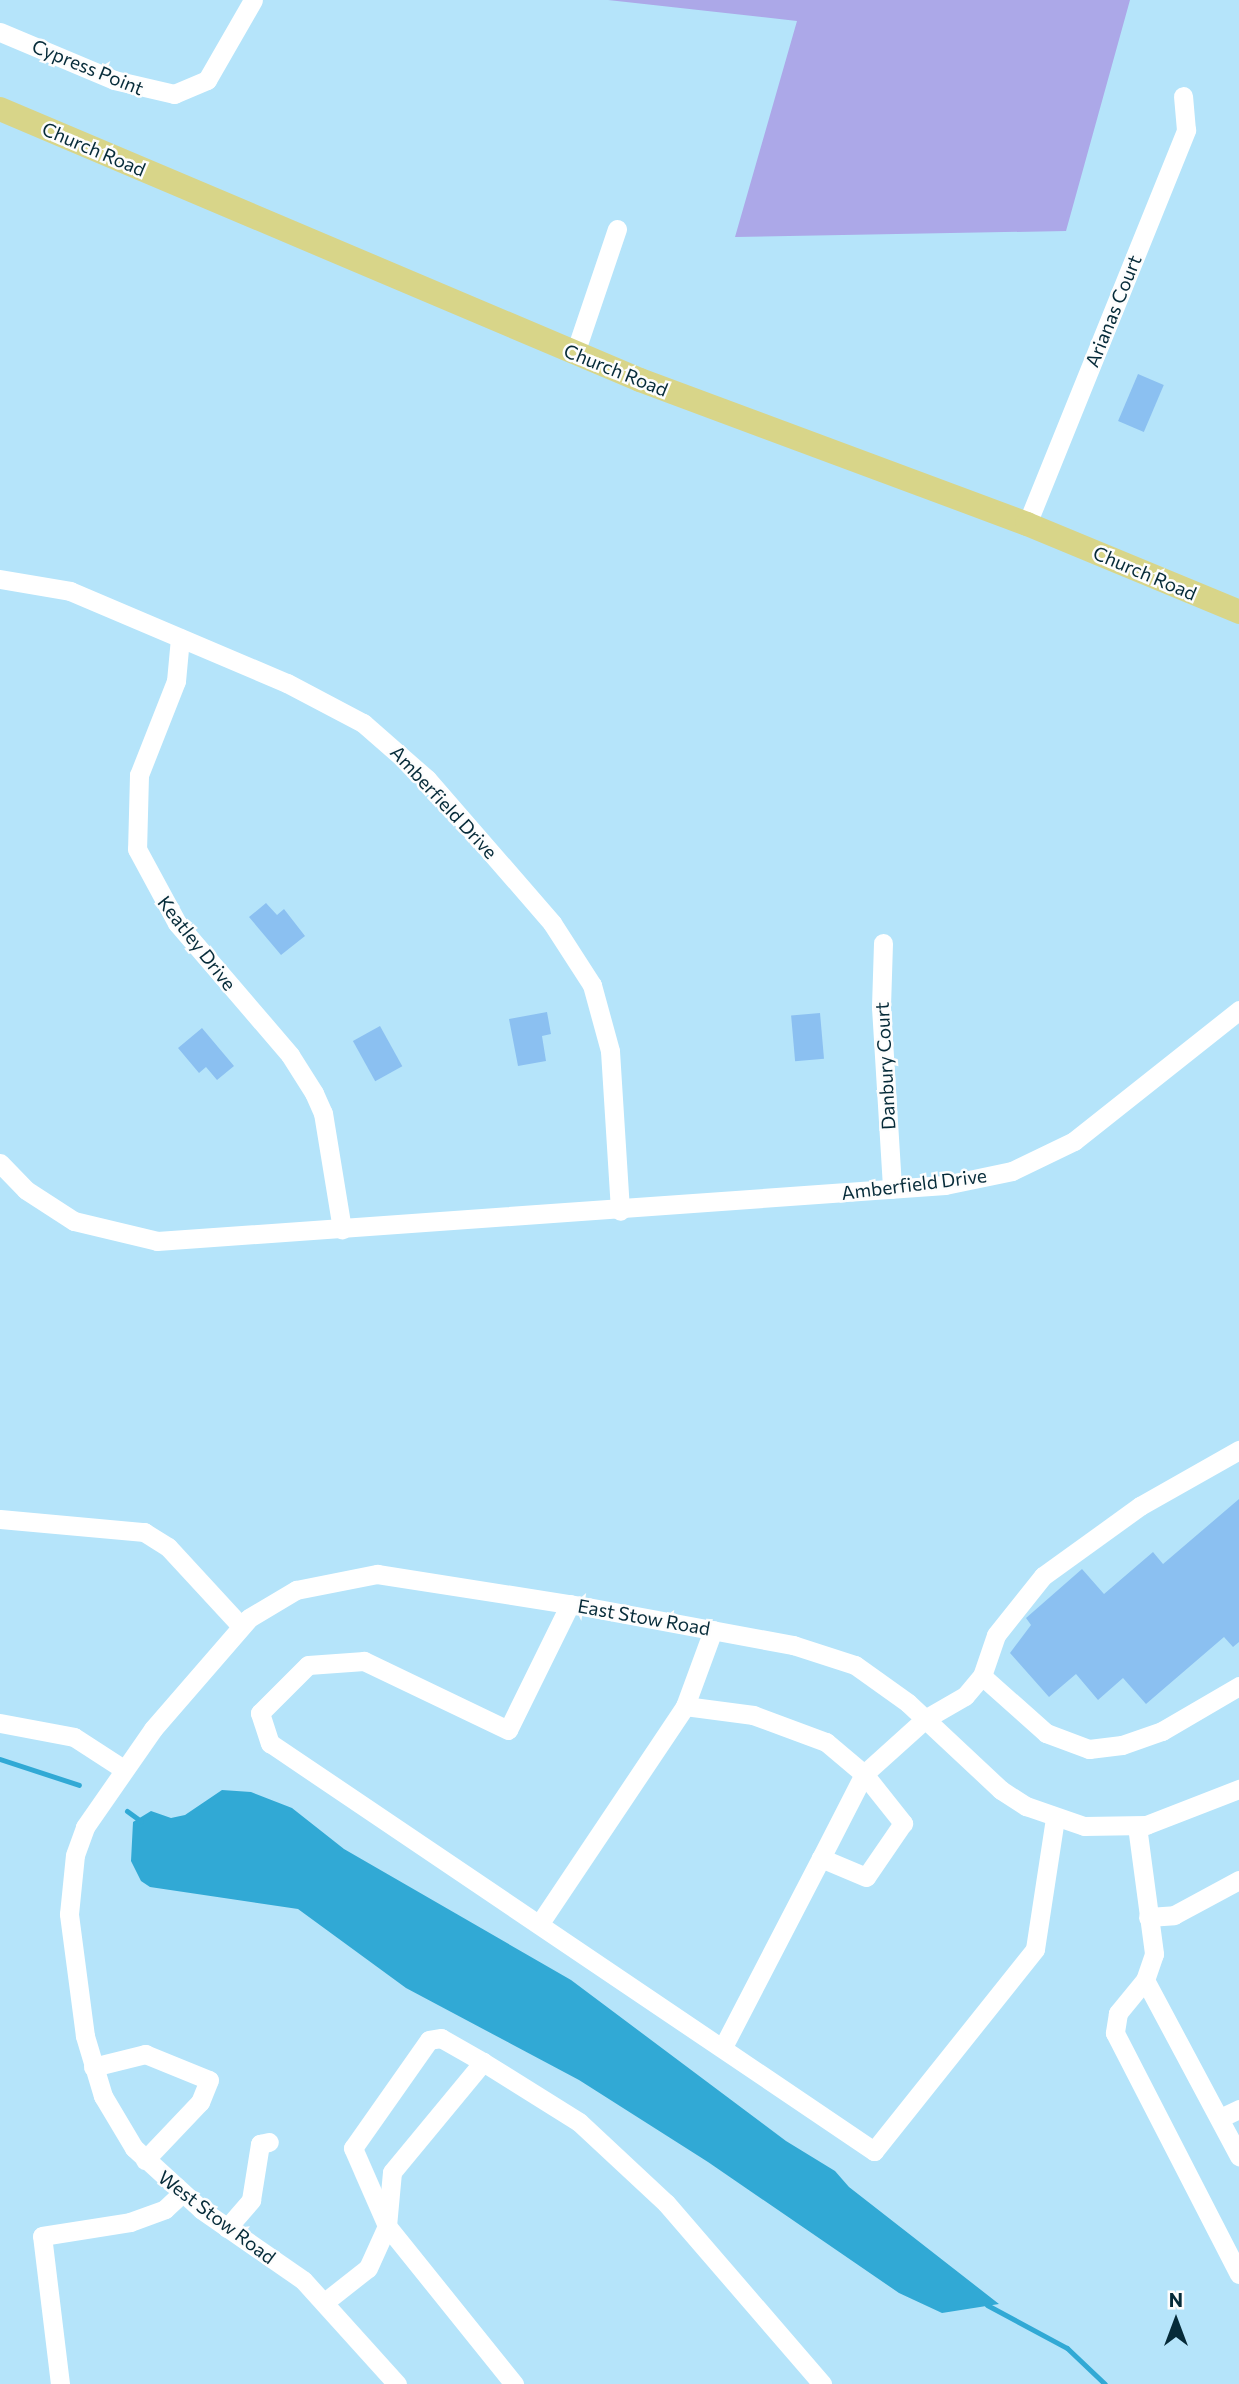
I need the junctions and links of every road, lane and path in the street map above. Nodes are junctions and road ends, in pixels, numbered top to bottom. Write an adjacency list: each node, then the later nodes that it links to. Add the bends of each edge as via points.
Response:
1 (253, 0): 2 (street, Cypress Point, via 219,66 192,90 174,94 114,80)
2 (0, 32)
3 (1183, 96): 7 (street, Arianas Court, via 1185,130)
4 (0, 109): 6 (main road, Church Road)
5 (617, 229): 6 (street)
6 (575, 354): 7 (main road, Church Road)
7 (1027, 524): 9 (main road, Church Road)
8 (0, 579): 10 (street, Amberfield Drive, via 70,591)
9 (1239, 612)
10 (180, 638): 15 (street, Amberfield Drive, via 298,688 386,740 447,800 567,943 592,985 607,1029); 16 (street, Keatley Drive, via 177,681 139,775 137,849 177,923 290,1055 314,1093 323,1113)
11 (883, 943): 14 (street, Danbury Court, via 881,1007)
12 (1239, 1010): 14 (street, Amberfield Drive, via 1074,1142 1044,1158 979,1179)
13 (0, 1163): 16 (street, Amberfield Drive, via 49,1207 128,1238 186,1241)
14 (892, 1189): 15 (street, Amberfield Drive)
15 (620, 1211): 16 (street, Amberfield Drive)
16 (342, 1229)
17 (1239, 1450): 22 (street, via 1140,1506 1043,1576 996,1636)
18 (0, 1519): 20 (street, via 144,1532 168,1547)
19 (570, 1604): 20 (street, East Stow Road, via 405,1576 349,1576 296,1590); 21 (street, East Stow Road); 36 (street, via 508,1730 364,1661 308,1665 260,1713 270,1743)
20 (240, 1626): 27 (street, East Stow Road)
21 (713, 1630): 24 (street); 25 (street, East Stow Road, via 793,1645 855,1665)
22 (982, 1676): 23 (street, via 1046,1733 1089,1749 1122,1745 1162,1731); 25 (street, via 965,1696)
23 (1239, 1686)
24 (685, 1706): 28 (street, via 753,1715 826,1742); 36 (street)
25 (925, 1719): 28 (street); 31 (street, East Stow Road, via 1001,1790)
26 (0, 1723): 27 (street, via 74,1737)
27 (122, 1768): 30 (street, East Stow Road)
28 (864, 1774): 33 (street); 33 (street, via 904,1823 866,1877)
29 (1239, 1789): 32 (street, East Stow Road, via 1178,1816)
30 (90, 1816): 40 (street, West Stow Road, via 75,1855 69,1914)
31 (1055, 1818): 32 (street, East Stow Road, via 1084,1826); 38 (street, via 1035,1948 874,2151)
32 (1137, 1826): 35 (street)
33 (821, 1858): 38 (street)
34 (1239, 1880): 35 (street, via 1174,1914)
35 (1148, 1917): 37 (street, via 1154,1954)
36 (540, 1923): 38 (street)
37 (1145, 1980): 42 (street); 49 (street, via 1118,2013 1115,2033)
38 (723, 2047)
39 (483, 2062): 47 (street, via 392,2172); 47 (street, via 440,2038 429,2040 353,2148); 54 (street, via 579,2122 666,2203)
40 (93, 2067): 45 (street, West Stow Road, via 117,2123); 45 (street, via 145,2054 209,2080 201,2102)
41 (1239, 2109): 42 (street)
42 (1220, 2118): 44 (street)
43 (269, 2142): 48 (street, via 260,2144 251,2200)
44 (1239, 2156)
45 (145, 2160): 46 (street, West Stow Road)
46 (181, 2193): 48 (street, West Stow Road); 51 (street, via 165,2209 130,2222 42,2236)
47 (387, 2226): 50 (street, via 368,2268); 53 (street)
48 (227, 2228): 50 (street, West Stow Road)
49 (1239, 2274)
50 (326, 2301): 52 (street, West Stow Road)
51 (60, 2384)
52 (397, 2384)
53 (514, 2384)
54 (822, 2384)

